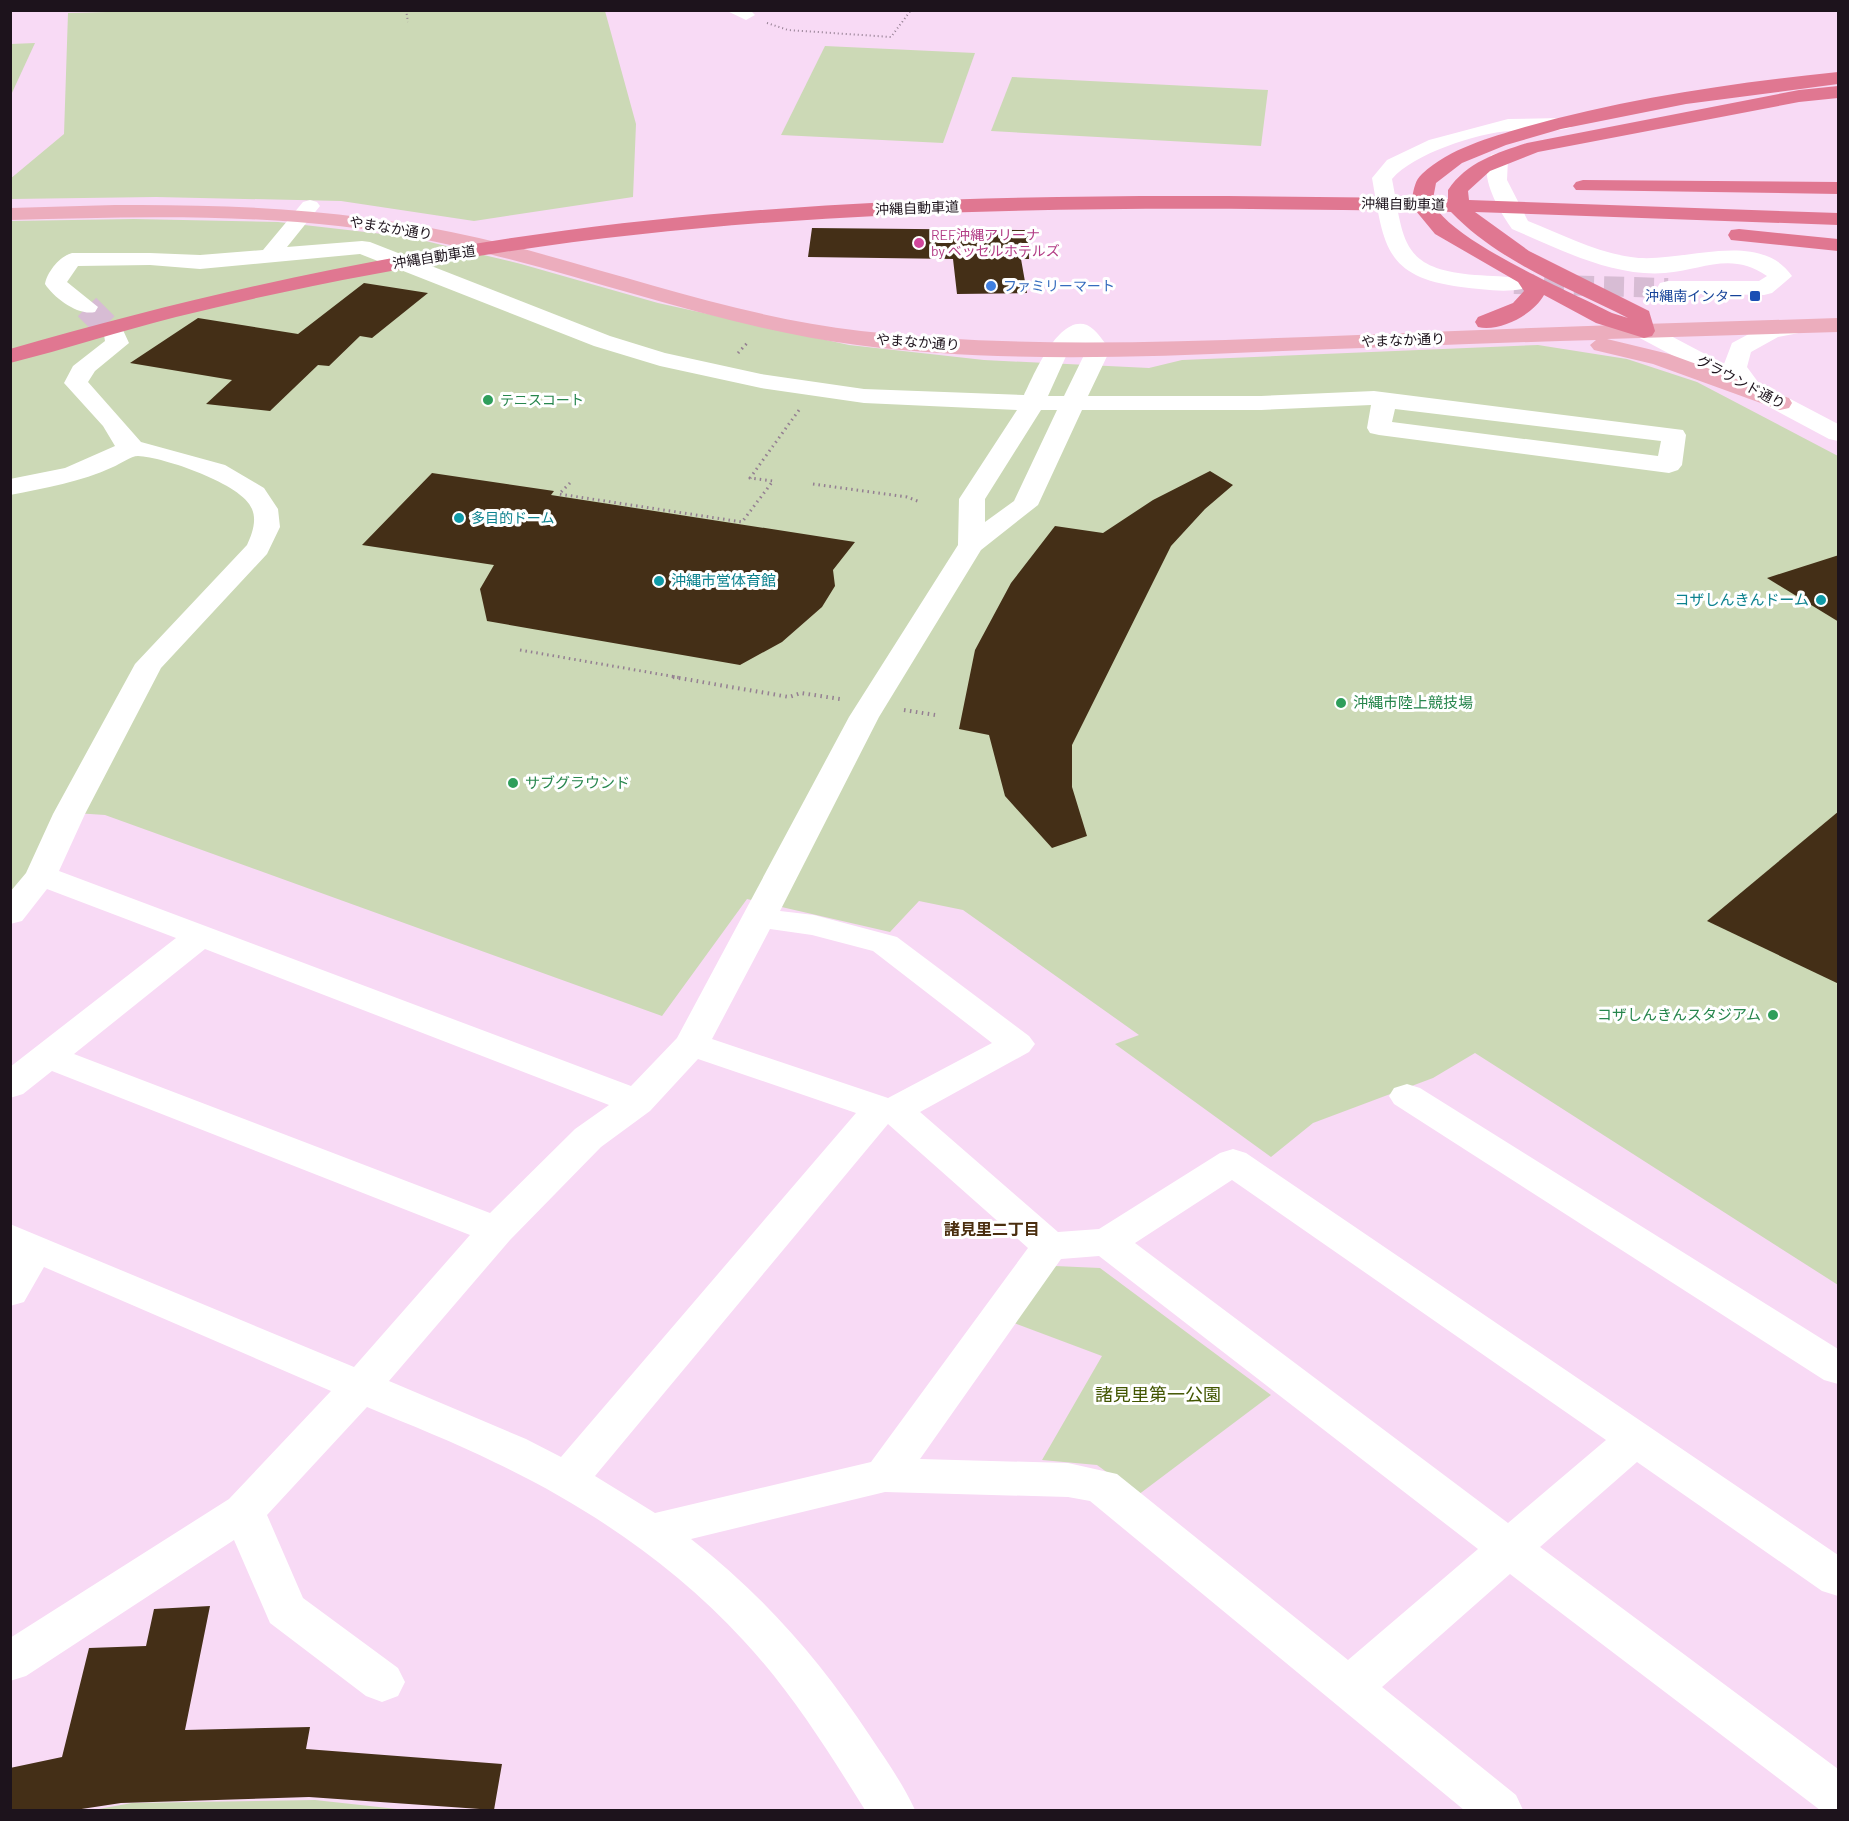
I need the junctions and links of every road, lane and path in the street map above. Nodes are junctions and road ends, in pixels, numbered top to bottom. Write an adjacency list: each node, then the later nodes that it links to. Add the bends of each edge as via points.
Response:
1 (406, 10): 4 (path)
2 (911, 10): 3 (path, via 891,37 788,30)
3 (739, 13)
4 (408, 22)
5 (1839, 78): 7 (highway, via 1778,83)
6 (1839, 94): 8 (highway, via 1799,96 1534,147)
7 (1563, 124): 21 (highway, via 1473,148 1443,165 1426,181 1422,206 1442,230); 21 (street, via 1508,125 1437,144 1394,164 1382,178 1399,248 1406,260 1428,272 1470,282)
8 (1498, 159): 22 (street, via 1497,180 1519,225 1606,259 1647,266 1713,255 1744,256 1769,265 1781,276 1764,288); 27 (highway, via 1471,173 1458,190 1459,208 1479,229)
9 (1522, 186): 11 (highway)
10 (1839, 188): 12 (highway)
11 (1164, 191): 12 (highway, 沖縄自動車道); 33 (highway, 沖縄自動車道, via 856,199 574,223 359,256 149,302)
12 (1563, 203): 14 (highway, 沖縄自動車道); 15 (highway, 沖縄自動車道, via 1080,203); 15 (highway, via 1331,210); 18 (highway, 沖縄自動車道); 19 (highway)
13 (10, 205): 16 (main road, やまなか通り, via 210,201)
14 (1839, 206)
15 (874, 209): 33 (highway, 沖縄自動車道, via 675,223 418,260 262,290)
16 (306, 211): 17 (main road, やまなか通り); 20 (street); 30 (main road, やまなか通り, via 399,216 511,236 748,298 797,307 912,324); 34 (main road, やまなか通り, via 428,233 749,319 868,339)
17 (10, 214)
18 (1839, 219)
19 (1839, 245)
20 (268, 257): 23 (street, via 200,262 72,260 56,284); 39 (street, via 362,246 602,341 761,381 887,397)
21 (1520, 280): 25 (highway); 26 (highway, via 1535,291 1532,299 1522,308)
22 (1668, 288)
23 (87, 307)
24 (1839, 310): 27 (main road, やまなか通り)
25 (1604, 318): 26 (main road, やまなか通り); 27 (highway)
26 (1486, 322): 30 (main road, やまなか通り)
27 (1643, 324): 29 (main road, やまなか通り); 32 (main road, やまなか通り); 36 (street, グラウンド通り)
28 (1839, 326): 29 (main road, やまなか通り)
29 (1796, 327): 36 (street, via 1772,331 1740,348 1735,367)
30 (1082, 331): 34 (street); 35 (street)
31 (115, 334): 43 (street, via 117,343 77,375 76,383)
32 (1521, 335): 35 (main road, やまなか通り); 40 (main road, via 1643,354)
33 (17, 345)
34 (1058, 350): 35 (main road, やまなか通り); 39 (street)
35 (1098, 350): 38 (street)
36 (1749, 386): 40 (street, グラウンド通り)
37 (1384, 400): 37 (street, via 1379,428 1669,465 1674,435); 38 (street)
38 (1076, 402): 39 (street); 48 (street, via 1025,505)
39 (1033, 403): 48 (street, via 972,499)
40 (1780, 403): 42 (street, グラウンド通り)
41 (801, 406): 44 (path, via 750,478 773,481 742,522 559,494)
42 (1839, 434)
43 (132, 447): 46 (street, via 83,471); 52 (street, via 222,473 240,482 266,511 267,527 258,548 149,664)
44 (570, 483)
45 (813, 484): 47 (path)
46 (10, 487)
47 (920, 502)
48 (971, 544): 50 (street)
49 (520, 650): 50 (path, via 789,697 801,693)
50 (872, 705): 51 (path); 54 (street)
51 (935, 715)
52 (41, 875): 53 (street); 55 (street)
53 (10, 914)
54 (760, 918): 56 (street); 61 (street, via 814,925 885,944 1017,1044)
55 (199, 937): 57 (street); 60 (street)
56 (691, 1044): 60 (street); 61 (street)
57 (48, 1057): 58 (street); 62 (street)
58 (10, 1086)
59 (1407, 1096): 67 (street)
60 (637, 1102): 62 (street, via 588,1138)
61 (886, 1111): 65 (street, via 901,1115); 71 (street)
62 (496, 1230): 68 (street)
63 (1107, 1242): 65 (street); 69 (street, via 1233,1162); 74 (street)
64 (23, 1243): 66 (street); 68 (street)
65 (1050, 1246): 70 (street)
66 (10, 1292)
67 (1839, 1369)
68 (361, 1386): 71 (street); 72 (street)
69 (1635, 1439): 74 (street); 75 (street)
70 (885, 1475): 73 (street); 78 (street, via 1068,1480 1102,1486)
71 (567, 1479): 73 (street)
72 (244, 1511): 76 (street); 77 (street, via 286,1610)
73 (652, 1531): 80 (street, via 759,1626 801,1676)
74 (1509, 1548): 78 (street); 79 (street)
75 (1839, 1578)
76 (10, 1662)
77 (382, 1682)
78 (1349, 1687): 81 (street)
79 (1839, 1796)
80 (891, 1810)
81 (1500, 1810)

